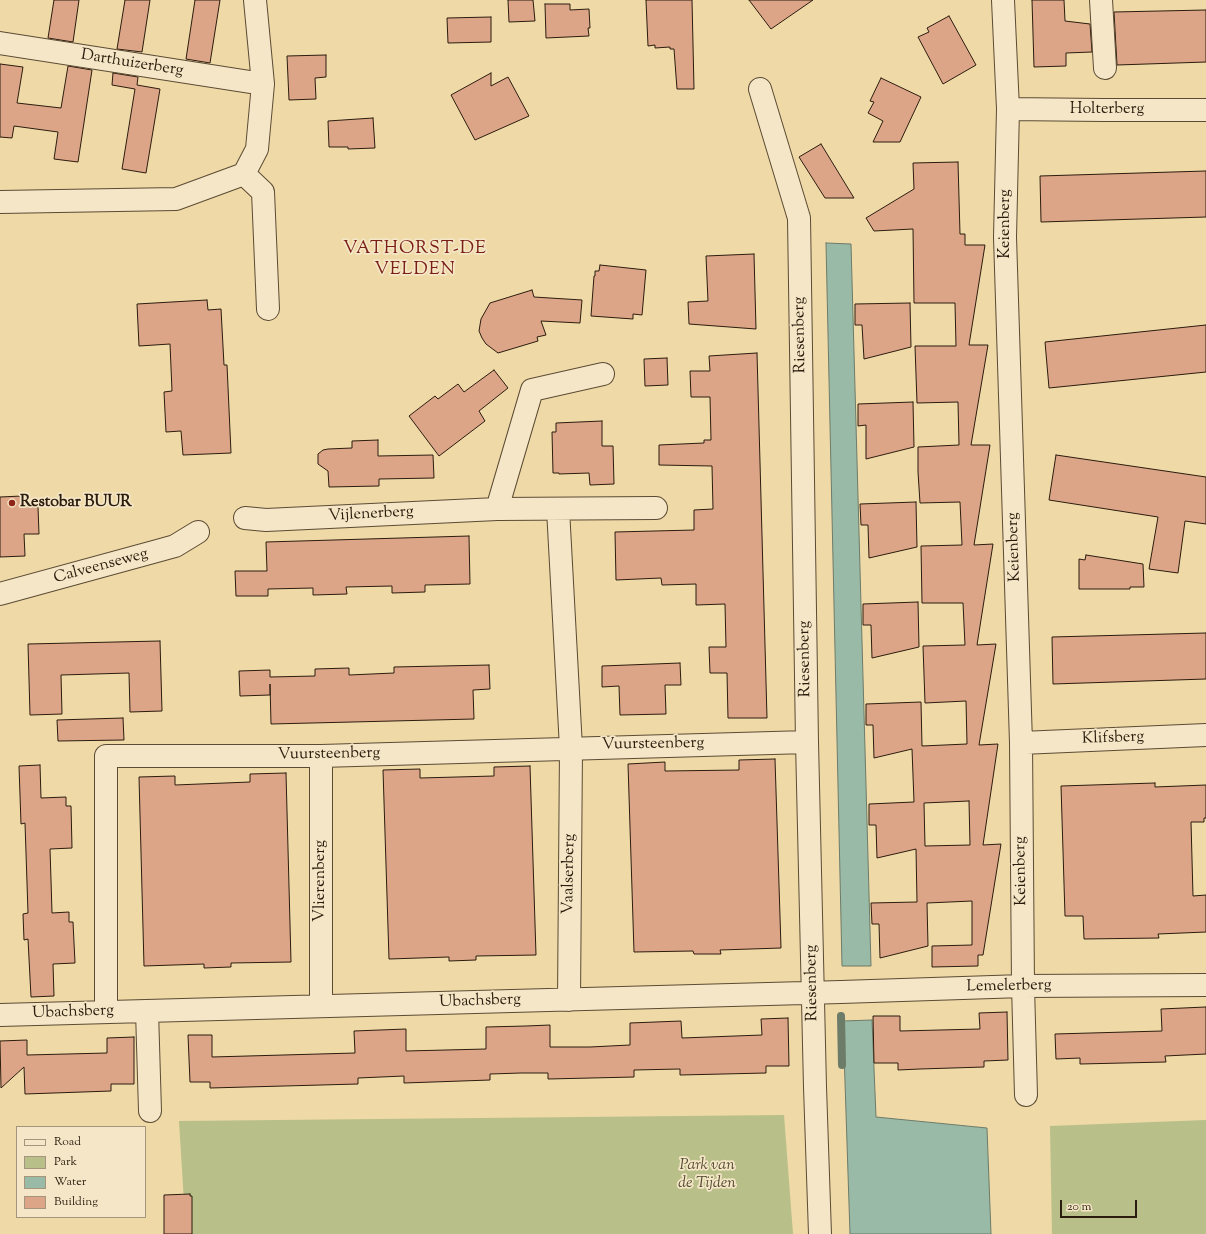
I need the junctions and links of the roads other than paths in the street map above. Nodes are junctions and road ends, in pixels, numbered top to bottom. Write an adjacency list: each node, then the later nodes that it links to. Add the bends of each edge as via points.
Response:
1 (256, 0): 6 (street)
2 (1003, 0): 8 (street, Keienberg)
3 (1101, 0): 5 (street)
4 (0, 43): 6 (street, Darthuizerberg)
5 (1105, 68)
6 (263, 84): 10 (street, via 257,149)
7 (760, 90): 21 (street, Riesenberg, via 799,218)
8 (1008, 109): 9 (street, Holterberg); 22 (street, Keienberg, via 1005,236)
9 (1206, 110)
10 (244, 174): 11 (street, via 176,199); 12 (street, via 263,192)
11 (0, 202)
12 (268, 309)
13 (603, 374): 15 (street, via 532,390)
14 (656, 508): 16 (street, Vijlenerberg)
15 (497, 510): 16 (street, Vijlenerberg); 17 (street, Vijlenerberg, via 266,520)
16 (558, 510): 23 (street)
17 (245, 518)
18 (198, 532): 19 (street, Calveenseweg, via 175,546)
19 (0, 594)
20 (1206, 735): 22 (street, Klifsberg)
21 (807, 742): 23 (street, Vuursteenberg); 27 (street, Riesenberg)
22 (1021, 743): 26 (street, Keienberg)
23 (571, 748): 24 (street, Vuursteenberg); 28 (street, Vaalserberg)
24 (321, 756): 29 (street, Vlierenberg); 31 (street, Vuursteenberg, via 106,756)
25 (1206, 985): 26 (street, Lemelerberg)
26 (1023, 986): 27 (street, Lemelerberg); 33 (street, Keienberg)
27 (813, 993): 28 (street, Ubachsberg); 35 (street, Riesenberg)
28 (569, 1000): 29 (street, Ubachsberg)
29 (321, 1006): 30 (street, Ubachsberg)
30 (146, 1011): 31 (street, Ubachsberg); 34 (street)
31 (106, 1012): 32 (street, Ubachsberg)
32 (0, 1015)
33 (1026, 1095)
34 (150, 1111)
35 (820, 1234)

